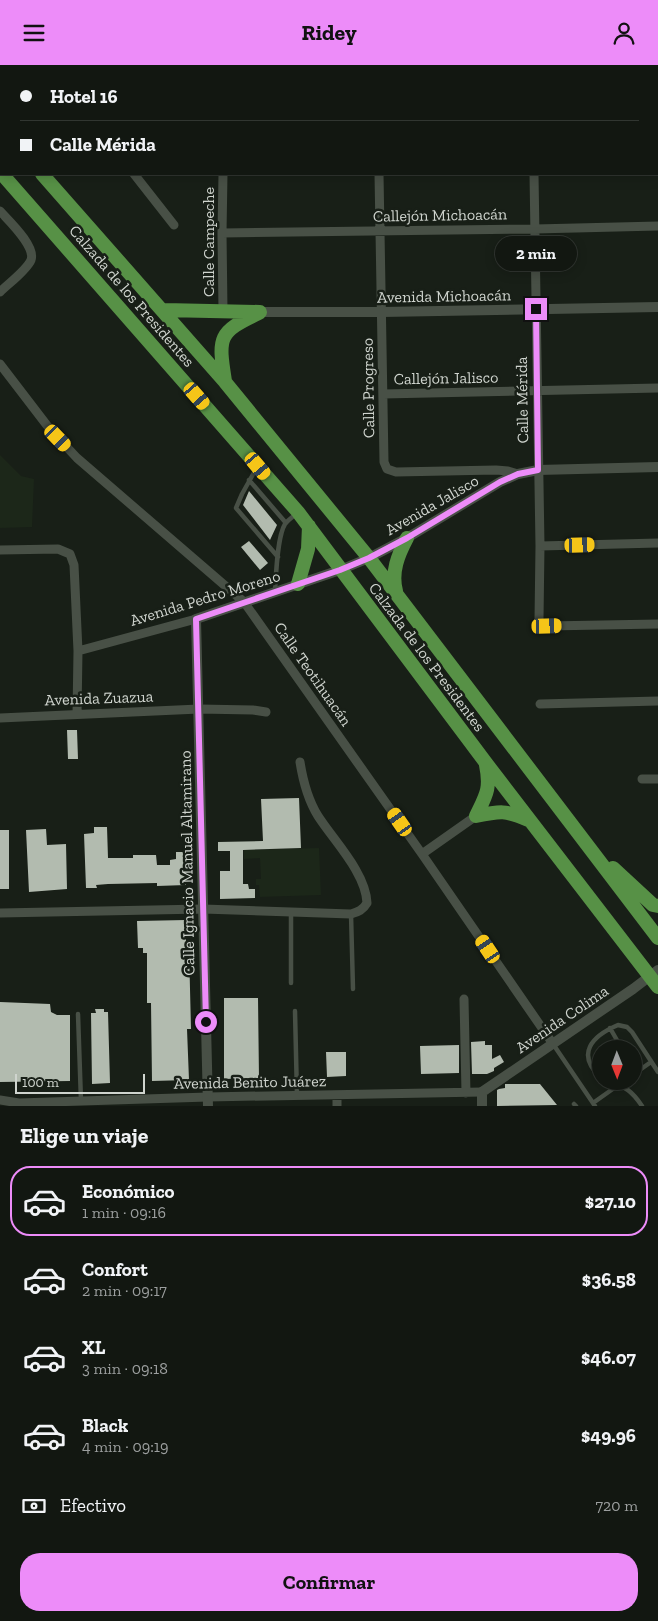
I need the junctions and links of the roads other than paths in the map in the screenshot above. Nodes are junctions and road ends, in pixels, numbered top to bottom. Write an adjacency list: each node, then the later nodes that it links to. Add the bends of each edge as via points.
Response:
1 (3, 175): 25 (highway, Calzada de los Presidentes)
2 (43, 175): 16 (highway, Calzada de los Presidentes)
3 (135, 175): 8 (street)
4 (223, 175): 12 (street, Calle Campeche)
5 (379, 175): 11 (street, Calle Progreso)
6 (534, 175): 10 (street, Calle Mérida)
7 (0, 211): 13 (street, via 31,253 26,267)
8 (174, 225)
9 (658, 226): 10 (street, Callejón Michoacán)
10 (534, 229): 11 (street, Callejón Michoacán); 15 (street, Calle Mérida)
11 (380, 230): 12 (street, Callejón Michoacán); 19 (street, Calle Progreso)
12 (222, 233): 17 (street, Calle Campeche)
13 (0, 292)
14 (658, 307): 15 (street, Avenida Michoacán)
15 (536, 309): 19 (street, Avenida Michoacán); 23 (street, Calle Mérida)
16 (164, 310): 17 (highway); 21 (highway, Calzada de los Presidentes)
17 (223, 310): 18 (highway)
18 (260, 312): 19 (street, Avenida Michoacán); 21 (highway, via 231,328 224,336 220,346)
19 (382, 312): 24 (street, Calle Progreso)
20 (0, 364): 43 (street, Calle Teotihuacán, via 49,428 77,458)
21 (225, 382): 38 (highway, Calzada de los Presidentes)
22 (658, 388): 23 (street, Callejón Jalisco)
23 (538, 392): 24 (street, Callejón Jalisco); 27 (street, Calle Mérida)
24 (384, 393): 28 (street, Calle Progreso, via 384,462 387,469 396,472 496,470)
25 (258, 466): 29 (lane); 30 (highway, Calzada de los Presidentes)
26 (658, 467): 27 (street, Avenida Jalisco)
27 (538, 470): 28 (street, Avenida Jalisco); 35 (street, Calle Mérida)
28 (518, 474): 33 (street, Avenida Jalisco)
29 (249, 480): 31 (lane); 37 (lane, via 236,510)
30 (298, 512): 31 (lane); 32 (highway, Calzada de los Presidentes)
31 (286, 523): 37 (lane)
32 (309, 526): 39 (highway, Calzada de los Presidentes); 40 (highway, via 308,549)
33 (407, 538): 38 (street, Avenida Jalisco); 42 (highway, via 395,565)
34 (658, 543): 35 (street)
35 (540, 546): 45 (street, Calle Mérida, via 540,625)
36 (0, 550): 46 (street, via 58,549 70,554 74,565)
37 (278, 557): 41 (lane)
38 (369, 558): 39 (street, Avenida Jalisco); 42 (highway, Calzada de los Presidentes)
39 (340, 570): 40 (street, Avenida Pedro Moreno); 54 (highway, Calzada de los Presidentes)
40 (298, 584): 41 (street, Avenida Pedro Moreno)
41 (275, 592): 43 (street, Avenida Pedro Moreno)
42 (396, 595): 60 (highway, Calzada de los Presidentes)
43 (244, 602): 44 (street, Avenida Pedro Moreno); 59 (street, Calle Teotihuacán)
44 (196, 619): 46 (street, Avenida Pedro Moreno); 49 (street, Calle Ignacio Manuel Altamirano)
45 (658, 624)
46 (78, 651): 51 (street)
47 (658, 701): 48 (street)
48 (540, 704)
49 (198, 709): 50 (street, Avenida Zuazua); 51 (street, Avenida Zuazua); 62 (street, Calle Ignacio Manuel Altamirano)
50 (266, 713)
51 (77, 714): 52 (street, Avenida Zuazua)
52 (0, 718)
53 (300, 762): 65 (street, via 302,779 317,815 364,887 367,903)
54 (486, 763): 57 (highway, via 487,793); 58 (highway, Calzada de los Presidentes)
55 (642, 779): 56 (street)
56 (658, 779)
57 (476, 816): 58 (highway, via 505,812); 59 (street)
58 (530, 821): 69 (highway, Calzada de los Presidentes)
59 (422, 854): 78 (street, Calle Teotihuacán)
60 (599, 858): 61 (highway); 66 (highway, Calzada de los Presidentes)
61 (658, 907)
62 (203, 909): 63 (street); 64 (street); 91 (street, Calle Ignacio Manuel Altamirano)
63 (291, 911): 65 (street); 68 (lane)
64 (0, 913)
65 (354, 913): 70 (lane)
66 (658, 938)
67 (658, 970): 78 (street, Avenida Colima)
68 (292, 983)
69 (658, 987)
70 (353, 989)
71 (464, 999): 85 (street)
72 (295, 1011): 88 (lane)
73 (78, 1014): 90 (lane)
74 (610, 1028): 75 (lane); 76 (lane); 79 (lane, via 618,1025 628,1027)
75 (593, 1040)
76 (617, 1040)
77 (592, 1042): 80 (lane, via 588,1052)
78 (553, 1044): 86 (street, Avenida Colima); 94 (lane)
79 (651, 1062): 81 (lane); 82 (lane)
80 (592, 1066)
81 (642, 1068)
82 (658, 1072)
83 (614, 1090): 94 (lane)
84 (628, 1090): 97 (lane)
85 (466, 1093): 86 (street, Avenida Benito Juárez); 87 (street, Avenida Benito Juárez)
86 (482, 1093): 96 (street)
87 (337, 1095): 88 (street, Avenida Benito Juárez); 95 (street)
88 (297, 1096): 91 (street, Avenida Benito Juárez)
89 (0, 1100): 92 (street, Avenida Benito Juárez)
90 (81, 1101): 91 (street, Avenida Benito Juárez); 93 (street, Avenida Benito Juárez)
91 (208, 1102)
92 (16, 1104): 93 (street, Avenida Benito Juárez)
93 (46, 1104)
94 (594, 1105)
95 (337, 1106)
96 (482, 1106)
97 (642, 1106)

